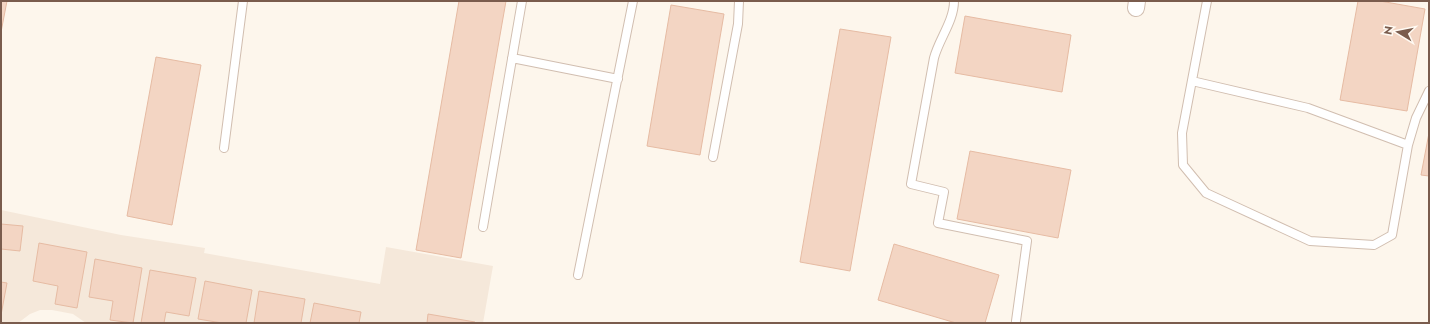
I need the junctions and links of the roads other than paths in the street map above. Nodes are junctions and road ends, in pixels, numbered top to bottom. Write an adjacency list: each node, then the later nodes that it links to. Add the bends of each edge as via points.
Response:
1 (243, 1): 12 (lane)
2 (522, 1): 7 (lane)
3 (633, 1): 8 (lane)
4 (738, 1): 13 (lane, via 738,24)
5 (954, 1): 16 (lane, via 948,28 934,58 911,184 944,192 938,223 1027,241)
6 (1207, 1): 9 (lane)
7 (512, 58): 8 (lane); 14 (lane)
8 (618, 79): 15 (lane)
9 (1192, 81): 11 (lane, via 1308,108); 11 (lane, via 1182,133 1183,166 1206,193 1310,241 1374,245 1392,235)
10 (1429, 91): 11 (lane, via 1416,118)
11 (1408, 145)
12 (224, 148)
13 (713, 157)
14 (483, 227)
15 (578, 275)
16 (1016, 321)

